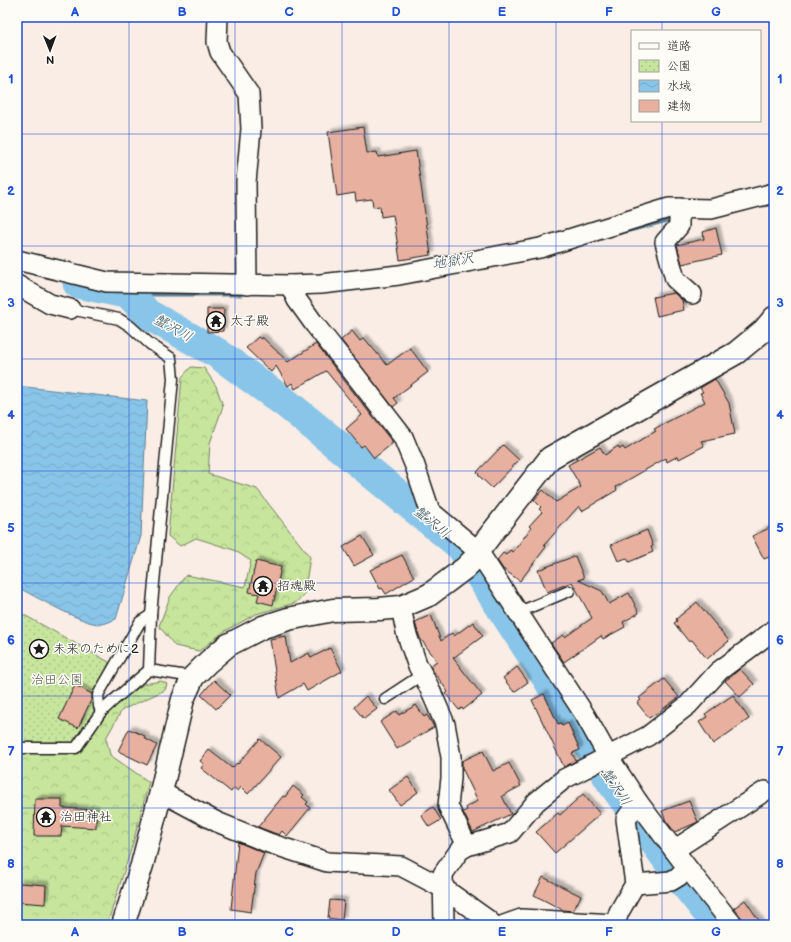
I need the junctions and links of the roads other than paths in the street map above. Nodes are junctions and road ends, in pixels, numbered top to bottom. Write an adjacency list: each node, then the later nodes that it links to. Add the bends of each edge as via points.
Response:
1 (218, 17): 5 (street, via 217,42 220,52 249,94 251,128 246,182)
2 (774, 193): 3 (street, via 711,209)
3 (679, 208): 7 (street, via 669,208 533,250 399,276 321,284); 8 (street, via 679,226 664,242 675,279)
4 (17, 260): 5 (street, via 107,282)
5 (247, 284): 7 (street)
6 (17, 285): 9 (street, via 50,304)
7 (292, 291): 11 (street, via 403,437 430,511)
8 (692, 294)
9 (70, 309): 15 (lane, via 119,319 171,358 173,379)
10 (774, 318): 11 (street, via 764,330 736,353 550,458)
11 (473, 559): 13 (street, via 429,595); 14 (street)
12 (569, 591): 14 (lane)
13 (401, 607): 18 (street, via 406,632); 19 (street, via 379,610 333,610 263,627 228,645)
14 (519, 612): 23 (street, via 585,715)
15 (151, 615): 17 (lane); 21 (lane, via 140,622 98,695)
16 (774, 630): 23 (street, via 719,671 688,704 648,736)
17 (149, 670): 19 (lane); 21 (lane)
18 (422, 674): 20 (lane); 29 (street, via 444,724 451,757 448,806)
19 (193, 678): 24 (street, via 183,699)
20 (386, 699)
21 (101, 712): 22 (lane, via 76,748)
22 (17, 748)
23 (602, 759): 26 (street); 29 (street, via 564,779 536,802 510,833)
24 (161, 792): 33 (street, via 217,822 269,843 327,862 401,866); 35 (street, via 142,865)
25 (765, 792): 28 (street)
26 (634, 808): 30 (street); 32 (street, via 626,819)
27 (727, 829): 28 (street, via 703,836)
28 (699, 834): 30 (street)
29 (468, 846): 33 (street, via 459,851 443,874)
30 (674, 850): 31 (street)
31 (688, 870): 32 (street, via 670,880); 39 (street)
32 (635, 884): 34 (street, via 619,912)
33 (443, 888): 36 (street); 37 (street)
34 (616, 924): 38 (street, via 521,918)
35 (122, 925)
36 (444, 925)
37 (493, 925)
38 (504, 925)
39 (733, 925)

